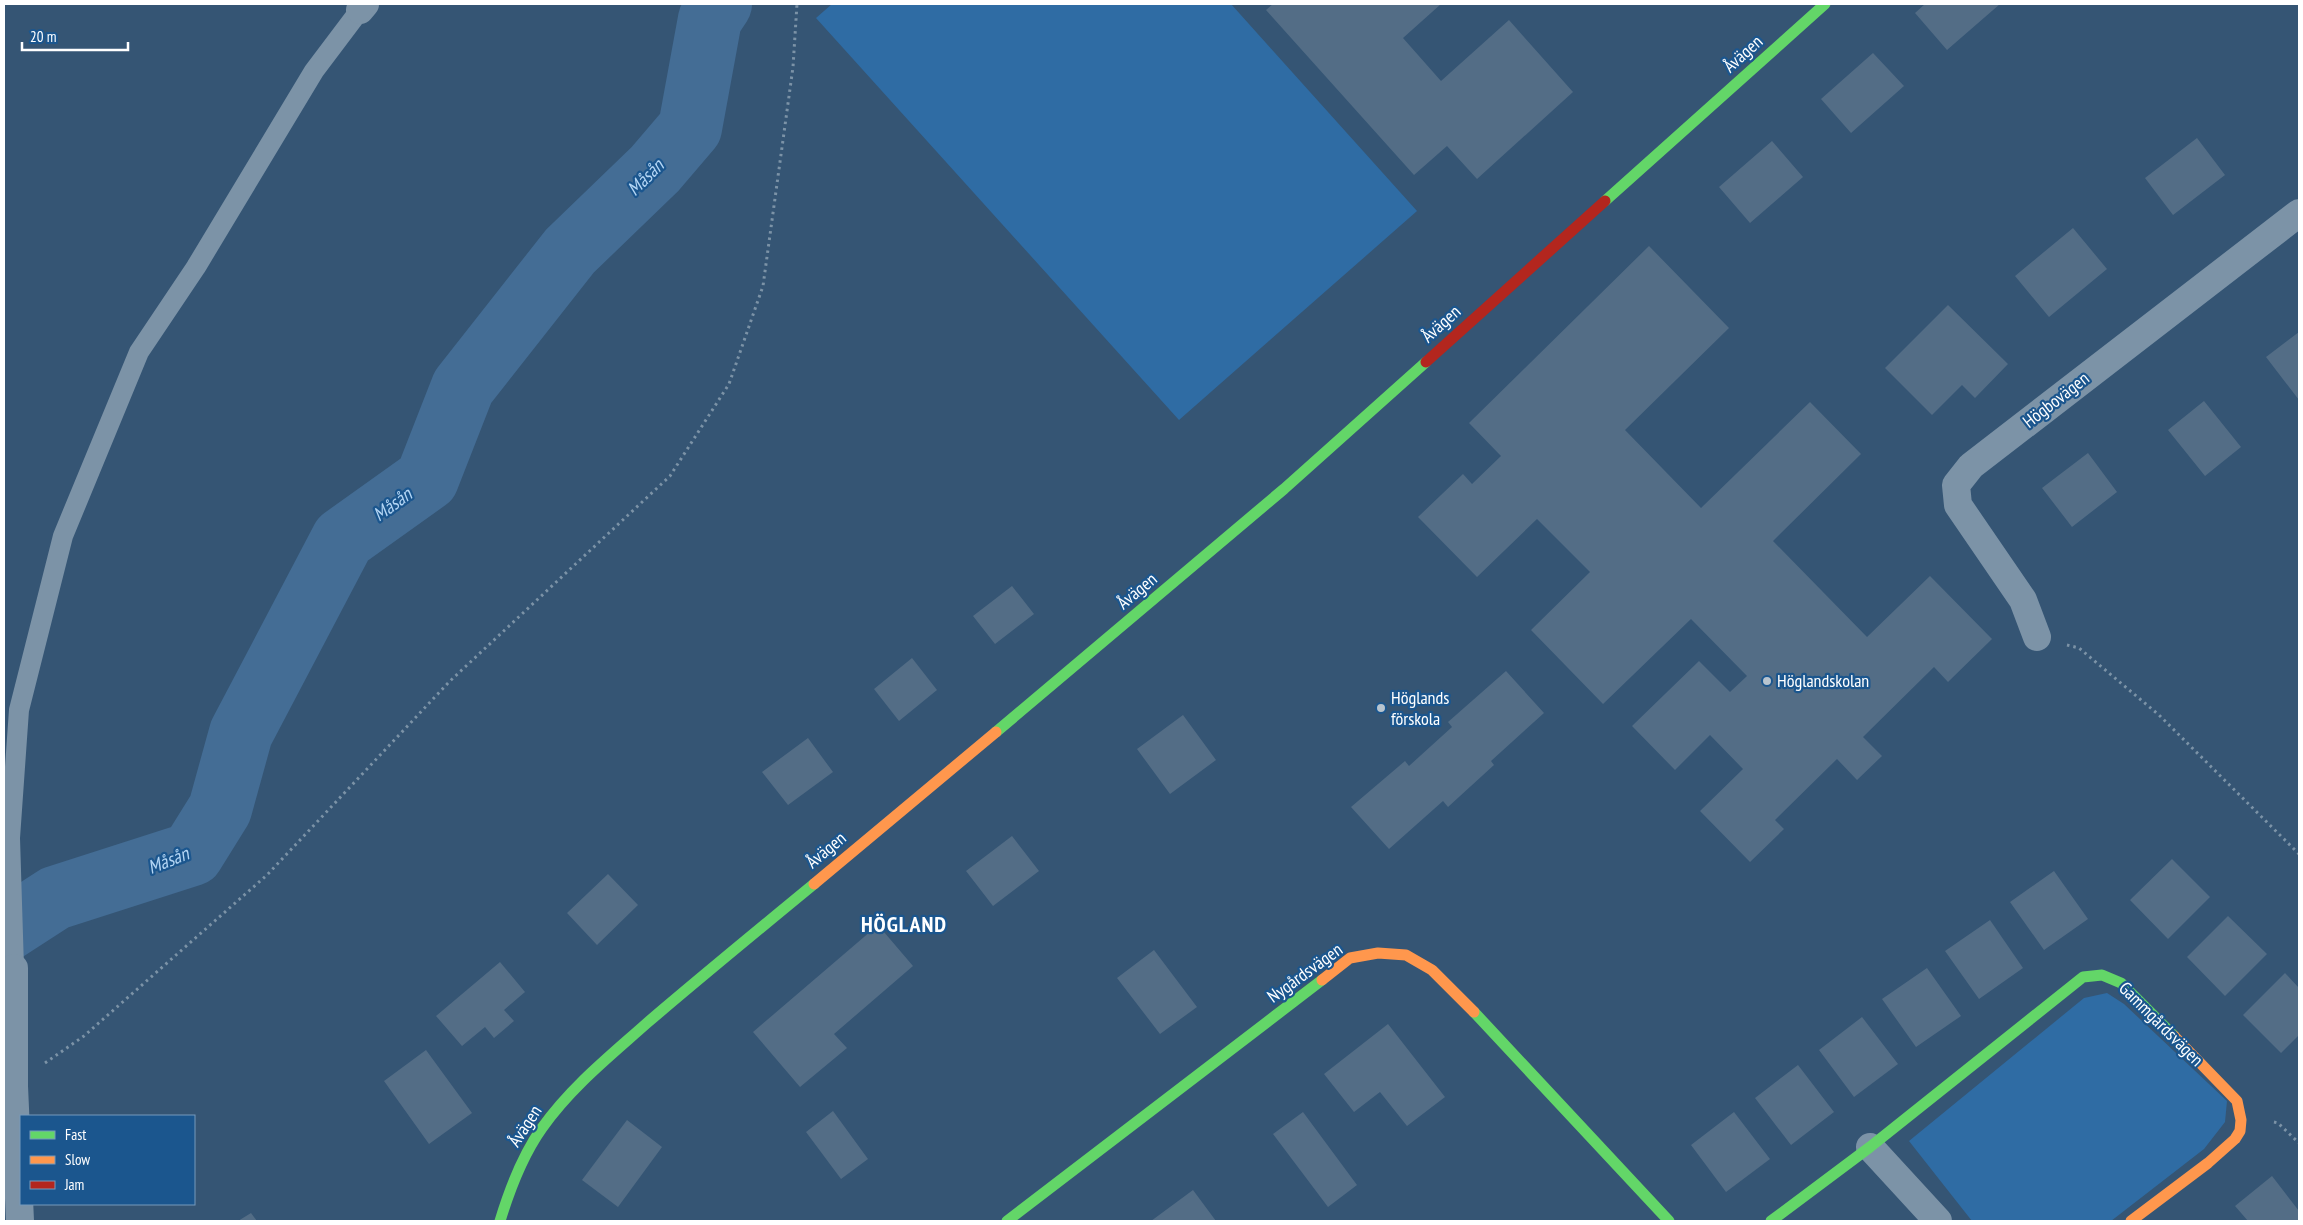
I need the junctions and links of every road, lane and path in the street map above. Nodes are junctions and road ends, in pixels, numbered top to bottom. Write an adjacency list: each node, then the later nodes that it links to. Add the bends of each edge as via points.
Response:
1 (797, 4): 8 (path, via 793,67 763,286 730,384 670,476 450,682 266,875 84,1036)
2 (1825, 4): 11 (street, Åvägen, via 1172,586 846,855 580,1081 541,1128 513,1180)
3 (362, 7): 7 (lane, via 314,71 196,267 138,352 63,536 19,710 10,838)
4 (2299, 213): 5 (street, Högbovägen, via 1971,466 1956,485 1958,505 2023,600)
5 (2037, 637): 6 (path, via 2079,648 2159,715)
6 (2299, 854)
7 (14, 968): 8 (street)
8 (14, 1086): 10 (street)
9 (1870, 1146): 14 (street, Gammgårdsvägen); 15 (street); 16 (street, Gammgårdsvägen, via 2083,977 2112,976 2128,987 2237,1101 2242,1116 2240,1133 2226,1148)
10 (20, 1221)
11 (500, 1221)
12 (1007, 1221): 13 (street, Nygårdsvägen, via 1350,958 1373,952 1398,954 1422,962 1447,983)
13 (1670, 1221)
14 (1771, 1221)
15 (1938, 1221)
16 (2131, 1221)

